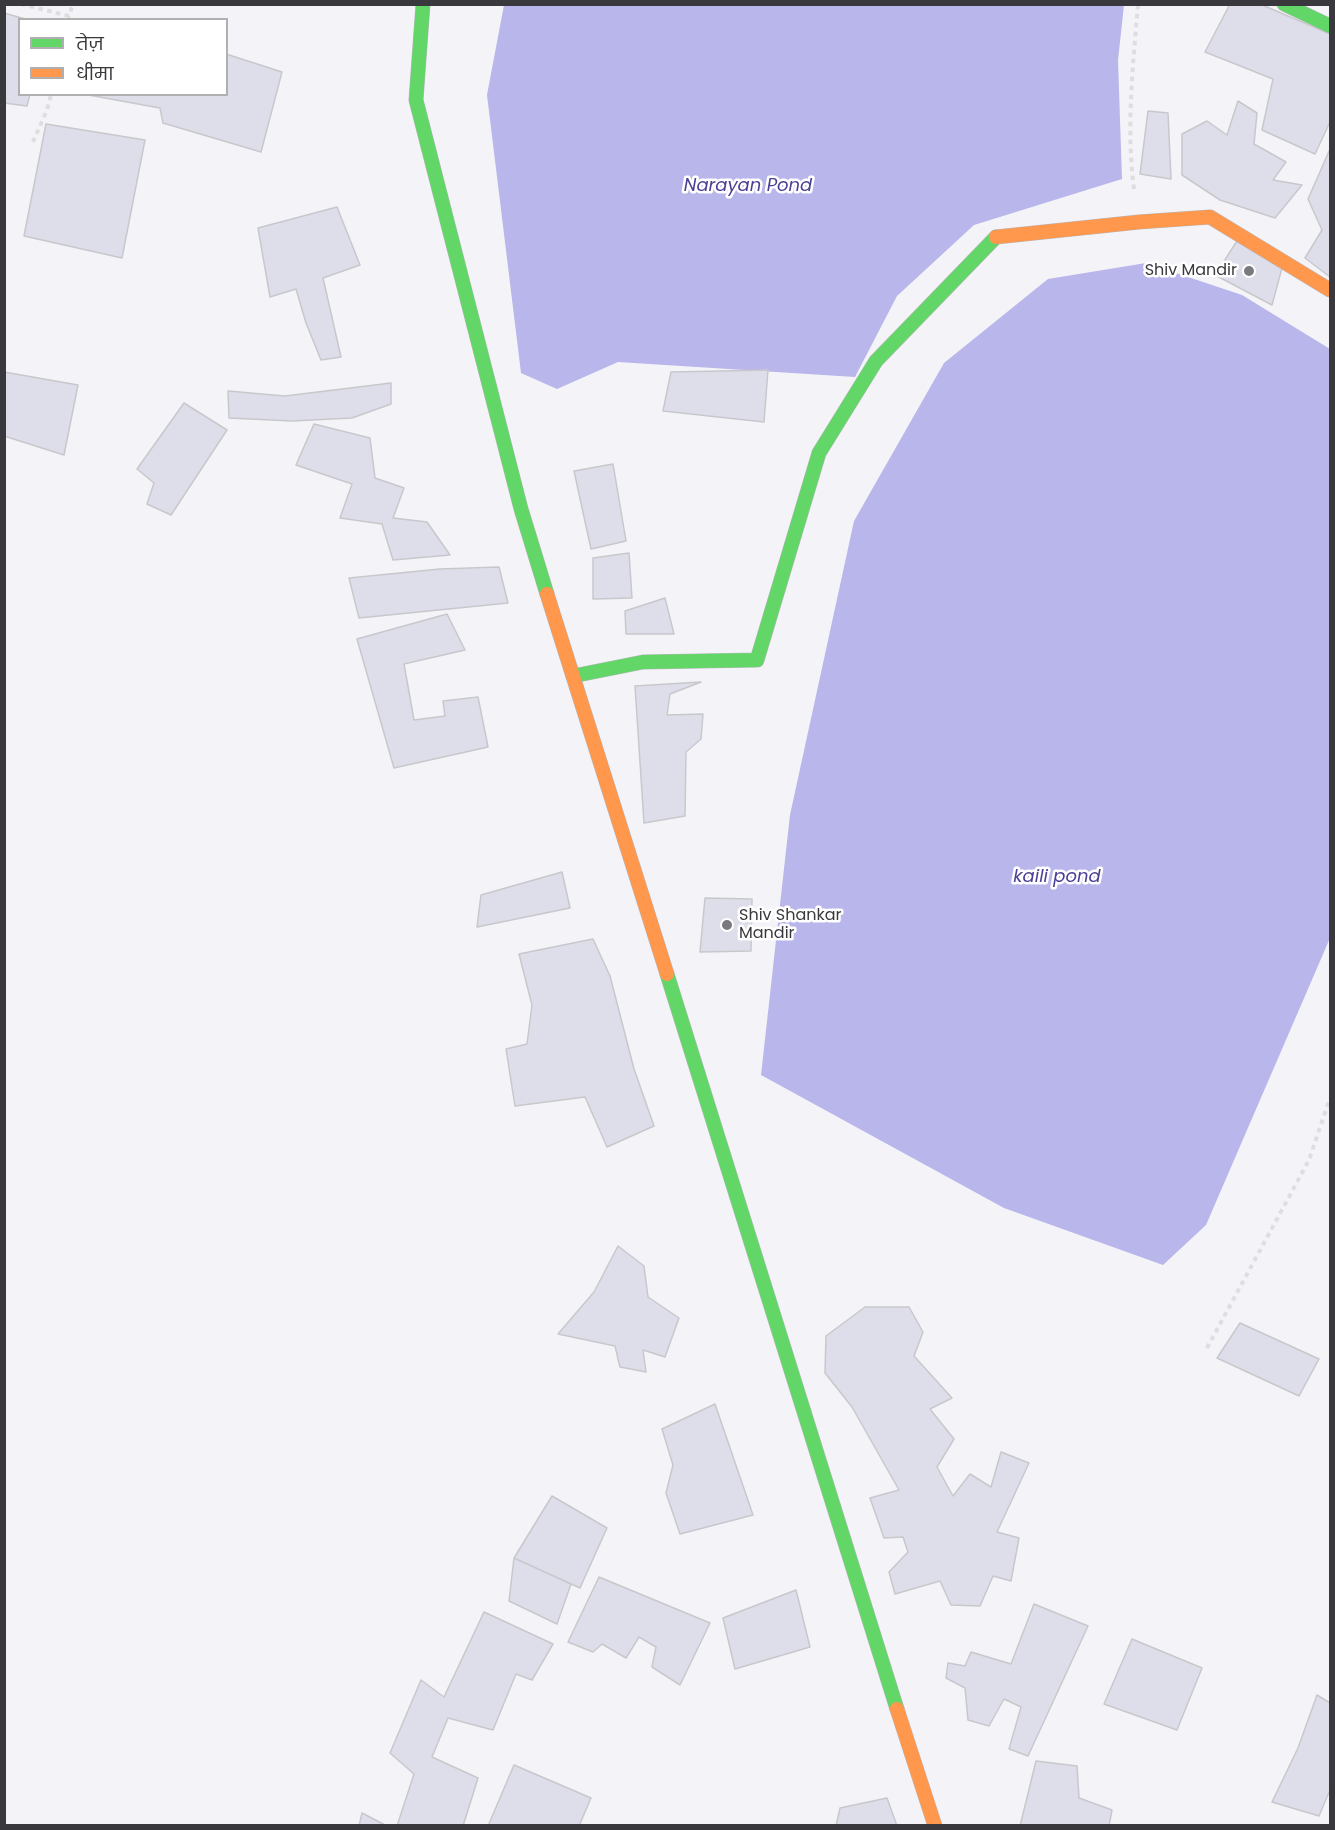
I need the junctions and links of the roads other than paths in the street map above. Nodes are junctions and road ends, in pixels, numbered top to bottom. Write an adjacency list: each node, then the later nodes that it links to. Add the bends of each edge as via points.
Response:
1 (423, 4): 5 (main road, via 416,100 521,508)
2 (1284, 4): 3 (main road)
3 (1330, 26)
4 (1330, 290): 5 (main road, via 1210,217 994,237 876,362 819,453 757,660 644,662)
5 (573, 676): 6 (main road)
6 (935, 1826)

